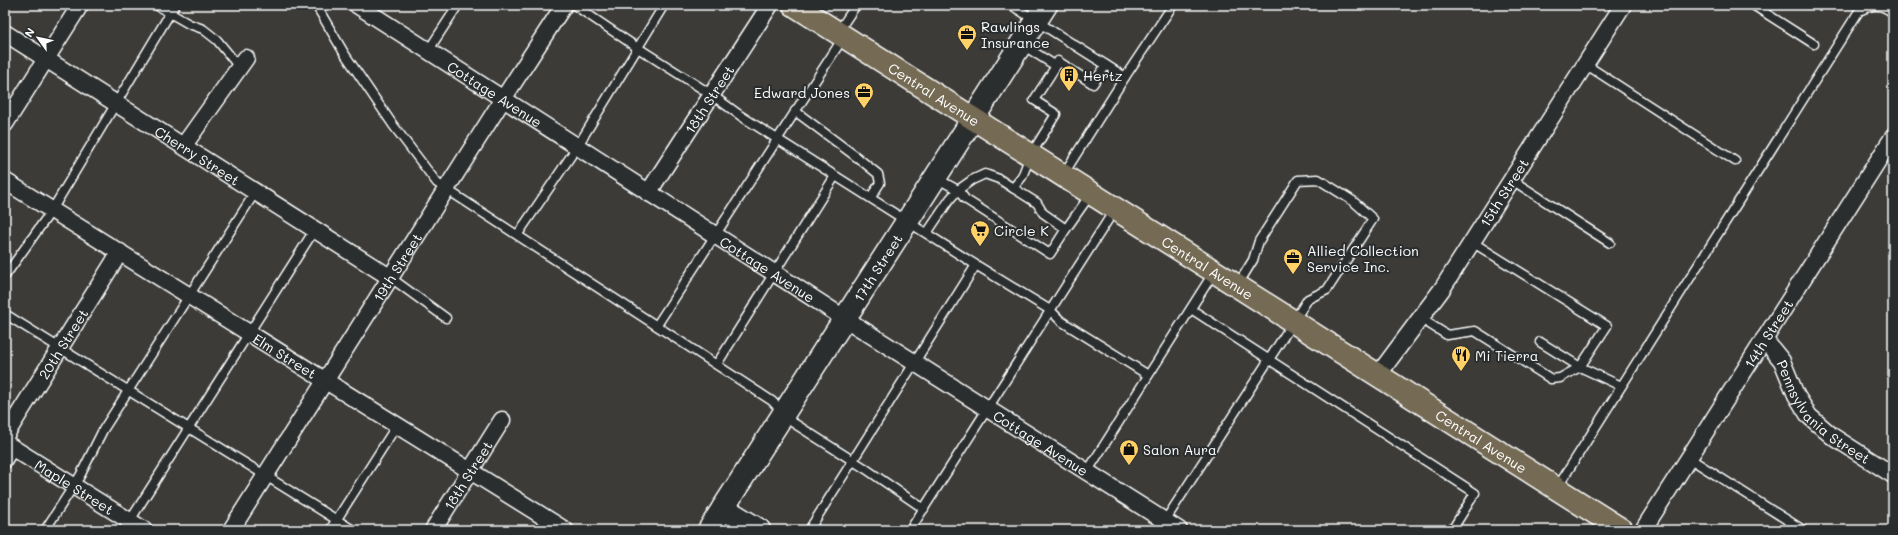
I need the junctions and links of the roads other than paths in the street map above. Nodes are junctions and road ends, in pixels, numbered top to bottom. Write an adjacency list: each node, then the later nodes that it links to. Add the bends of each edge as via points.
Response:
1 (80, 5): 26 (street)
2 (156, 5): 17 (lane)
3 (175, 5): 17 (lane)
4 (316, 5): 49 (lane, via 344,53 393,125 437,182)
5 (458, 5): 25 (lane)
6 (564, 5): 33 (street, 19th Street)
7 (574, 5): 24 (lane)
8 (664, 5): 24 (lane)
9 (770, 5): 32 (street, 18th Street)
10 (794, 5): 21 (main road, Central Avenue)
11 (856, 5): 21 (lane)
12 (1011, 5): 18 (lane)
13 (1173, 5): 31 (lane)
14 (1623, 5): 28 (street, 15th Street)
15 (1753, 5): 23 (lane)
16 (367, 8): 25 (street, Cottage Avenue)
17 (169, 13): 27 (lane, via 203,29); 34 (lane)
18 (1040, 13): 22 (street, 17th Street); 29 (lane)
19 (1893, 13): 93 (lane, via 1886,7 1873,5 1859,11)
20 (5, 33): 26 (street, Cherry Street)
21 (841, 35): 35 (lane); 36 (main road, Central Avenue)
22 (1021, 44): 30 (lane); 36 (street, 17th Street)
23 (1814, 44)
24 (638, 48): 32 (lane); 41 (lane)
25 (428, 51): 33 (street, Cottage Avenue)
26 (45, 59): 34 (street, Cherry Street); 37 (street)
27 (243, 63): 40 (street)
28 (1585, 64): 43 (lane); 47 (street, 15th Street)
29 (1106, 65): 30 (lane, via 1094,84 1058,61); 31 (lane)
30 (1056, 66): 42 (lane, via 1034,100 1056,114)
31 (1125, 78): 45 (lane)
32 (712, 95): 38 (lane); 53 (street, 18th Street)
33 (502, 99): 41 (street, Cottage Avenue); 49 (street, 19th Street)
34 (116, 103): 40 (street, Cherry Street); 57 (lane)
35 (795, 111): 38 (lane); 55 (lane, via 878,174 880,183)
36 (972, 119): 42 (main road, Central Avenue); 46 (street, 17th Street)
37 (5, 124)
38 (777, 138): 44 (lane); 63 (lane)
39 (1892, 142): 83 (street, 14th Street)
40 (184, 145): 52 (street, Cherry Street)
41 (577, 147): 53 (street, Cottage Avenue); 62 (lane)
42 (1030, 156): 45 (main road, Central Avenue); 50 (lane, via 1022,177)
43 (1735, 161)
44 (835, 176): 55 (lane); 69 (lane)
45 (1063, 176): 54 (main road, Central Avenue)
46 (935, 177): 51 (lane); 58 (street, 17th Street)
47 (1512, 180): 64 (street, 15th Street); 65 (lane)
48 (5, 181): 57 (street, Elm Street)
49 (448, 188): 62 (lane); 71 (street, 19th Street)
50 (1013, 188): 51 (lane, via 985,174); 60 (lane, via 1037,203 1043,213)
51 (958, 190): 60 (lane, via 965,199 1050,254); 61 (lane)
52 (256, 191): 59 (street, Cherry Street); 73 (lane)
53 (648, 192): 63 (street, Cottage Avenue)
54 (1091, 194): 56 (main road, Central Avenue); 60 (lane)
55 (871, 197): 58 (lane)
56 (1115, 209): 68 (main road, Central Avenue); 75 (lane)
57 (52, 210): 66 (street, Elm Street); 70 (lane)
58 (907, 220): 61 (lane); 78 (street, 17th Street)
59 (315, 229): 71 (street, Cherry Street); 82 (lane)
60 (1066, 229)
61 (927, 233): 67 (lane)
62 (518, 234): 81 (lane)
63 (715, 235): 69 (street, Cottage Avenue); 81 (lane)
64 (1472, 242): 79 (street, 15th Street); 89 (lane, via 1607,326)
65 (1610, 243)
66 (120, 252): 73 (street, Elm Street); 85 (street, 20th Street)
67 (976, 265): 75 (lane); 87 (lane)
68 (1214, 272): 72 (main road, Central Avenue); 74 (lane)
69 (774, 273): 78 (street, Cottage Avenue); 88 (lane)
70 (5, 276)
71 (391, 278): 77 (lane); 92 (street, 19th Street)
72 (1236, 286): 80 (main road, Central Avenue); 80 (lane, via 1253,260 1260,241 1298,180 1318,180 1353,201 1373,219 1327,290 1308,299)
73 (190, 296): 82 (street, Elm Street); 94 (lane)
74 (1191, 309): 86 (lane); 90 (lane)
75 (1050, 310): 90 (lane, via 1061,321); 95 (lane)
76 (5, 314): 85 (lane)
77 (446, 318)
78 (844, 318): 87 (street, Cottage Avenue); 96 (street, 17th Street)
79 (1420, 318): 89 (lane, via 1447,335 1475,331 1551,379 1560,378); 91 (street, 15th Street)
80 (1294, 322): 86 (lane); 91 (main road, Central Avenue)
81 (657, 325): 88 (lane)
82 (250, 333): 92 (street, Elm Street); 99 (lane)
83 (1764, 339): 102 (street, 14th Street); 107 (street, Pennsylvania Street, via 1782,361 1808,416 1832,436)
84 (1540, 342): 89 (lane)
85 (60, 348): 94 (lane); 100 (street, 20th Street)
86 (1269, 359): 115 (lane); 129 (lane, via 1475,493)
87 (915, 363): 95 (street, Cottage Avenue); 103 (lane)
88 (717, 364): 96 (lane, via 772,401)
89 (1580, 367): 93 (lane)
90 (1148, 375): 106 (lane)
91 (1378, 375): 110 (main road, Central Avenue)
92 (326, 380): 98 (street, Elm Street); 108 (street, 19th Street)
93 (1621, 386): 110 (lane)
94 (129, 390): 99 (lane); 109 (lane, via 103,430)
95 (987, 408): 106 (street, Cottage Avenue); 112 (lane)
96 (784, 413): 103 (lane, via 792,422); 111 (street, 17th Street)
97 (502, 420): 105 (street, 18th Street)
98 (397, 425): 105 (street, Elm Street); 113 (lane)
99 (189, 428): 108 (lane); 114 (lane)
100 (5, 436)
101 (10, 446): 104 (lane); 109 (street, Maple Street)
102 (1689, 458): 130 (street, 14th Street); 131 (lane)
103 (854, 461): 112 (lane); 126 (lane)
104 (5, 464)
105 (470, 471): 122 (street, 18th Street); 123 (street, Elm Street)
106 (1087, 472): 115 (street, Cottage Avenue)
107 (1893, 475)
108 (265, 476): 113 (lane); 119 (street, 19th Street)
109 (74, 486): 114 (street, Maple Street); 117 (lane)
110 (1556, 489): 116 (main road, Central Avenue)
111 (723, 508): 124 (street, 17th Street); 125 (street)
112 (924, 509): 127 (lane)
113 (337, 520): 120 (lane); 121 (lane)
114 (127, 526): 118 (street, Maple Street)
115 (1162, 526): 128 (street, Cottage Avenue)
116 (1616, 528)
117 (45, 530)
118 (144, 530)
119 (231, 530)
120 (330, 530)
121 (353, 530)
122 (433, 530)
123 (564, 530)
124 (710, 530)
125 (759, 530)
126 (809, 530)
127 (910, 530)
128 (1179, 530)
129 (1452, 530)
130 (1643, 530)
131 (1803, 530)

